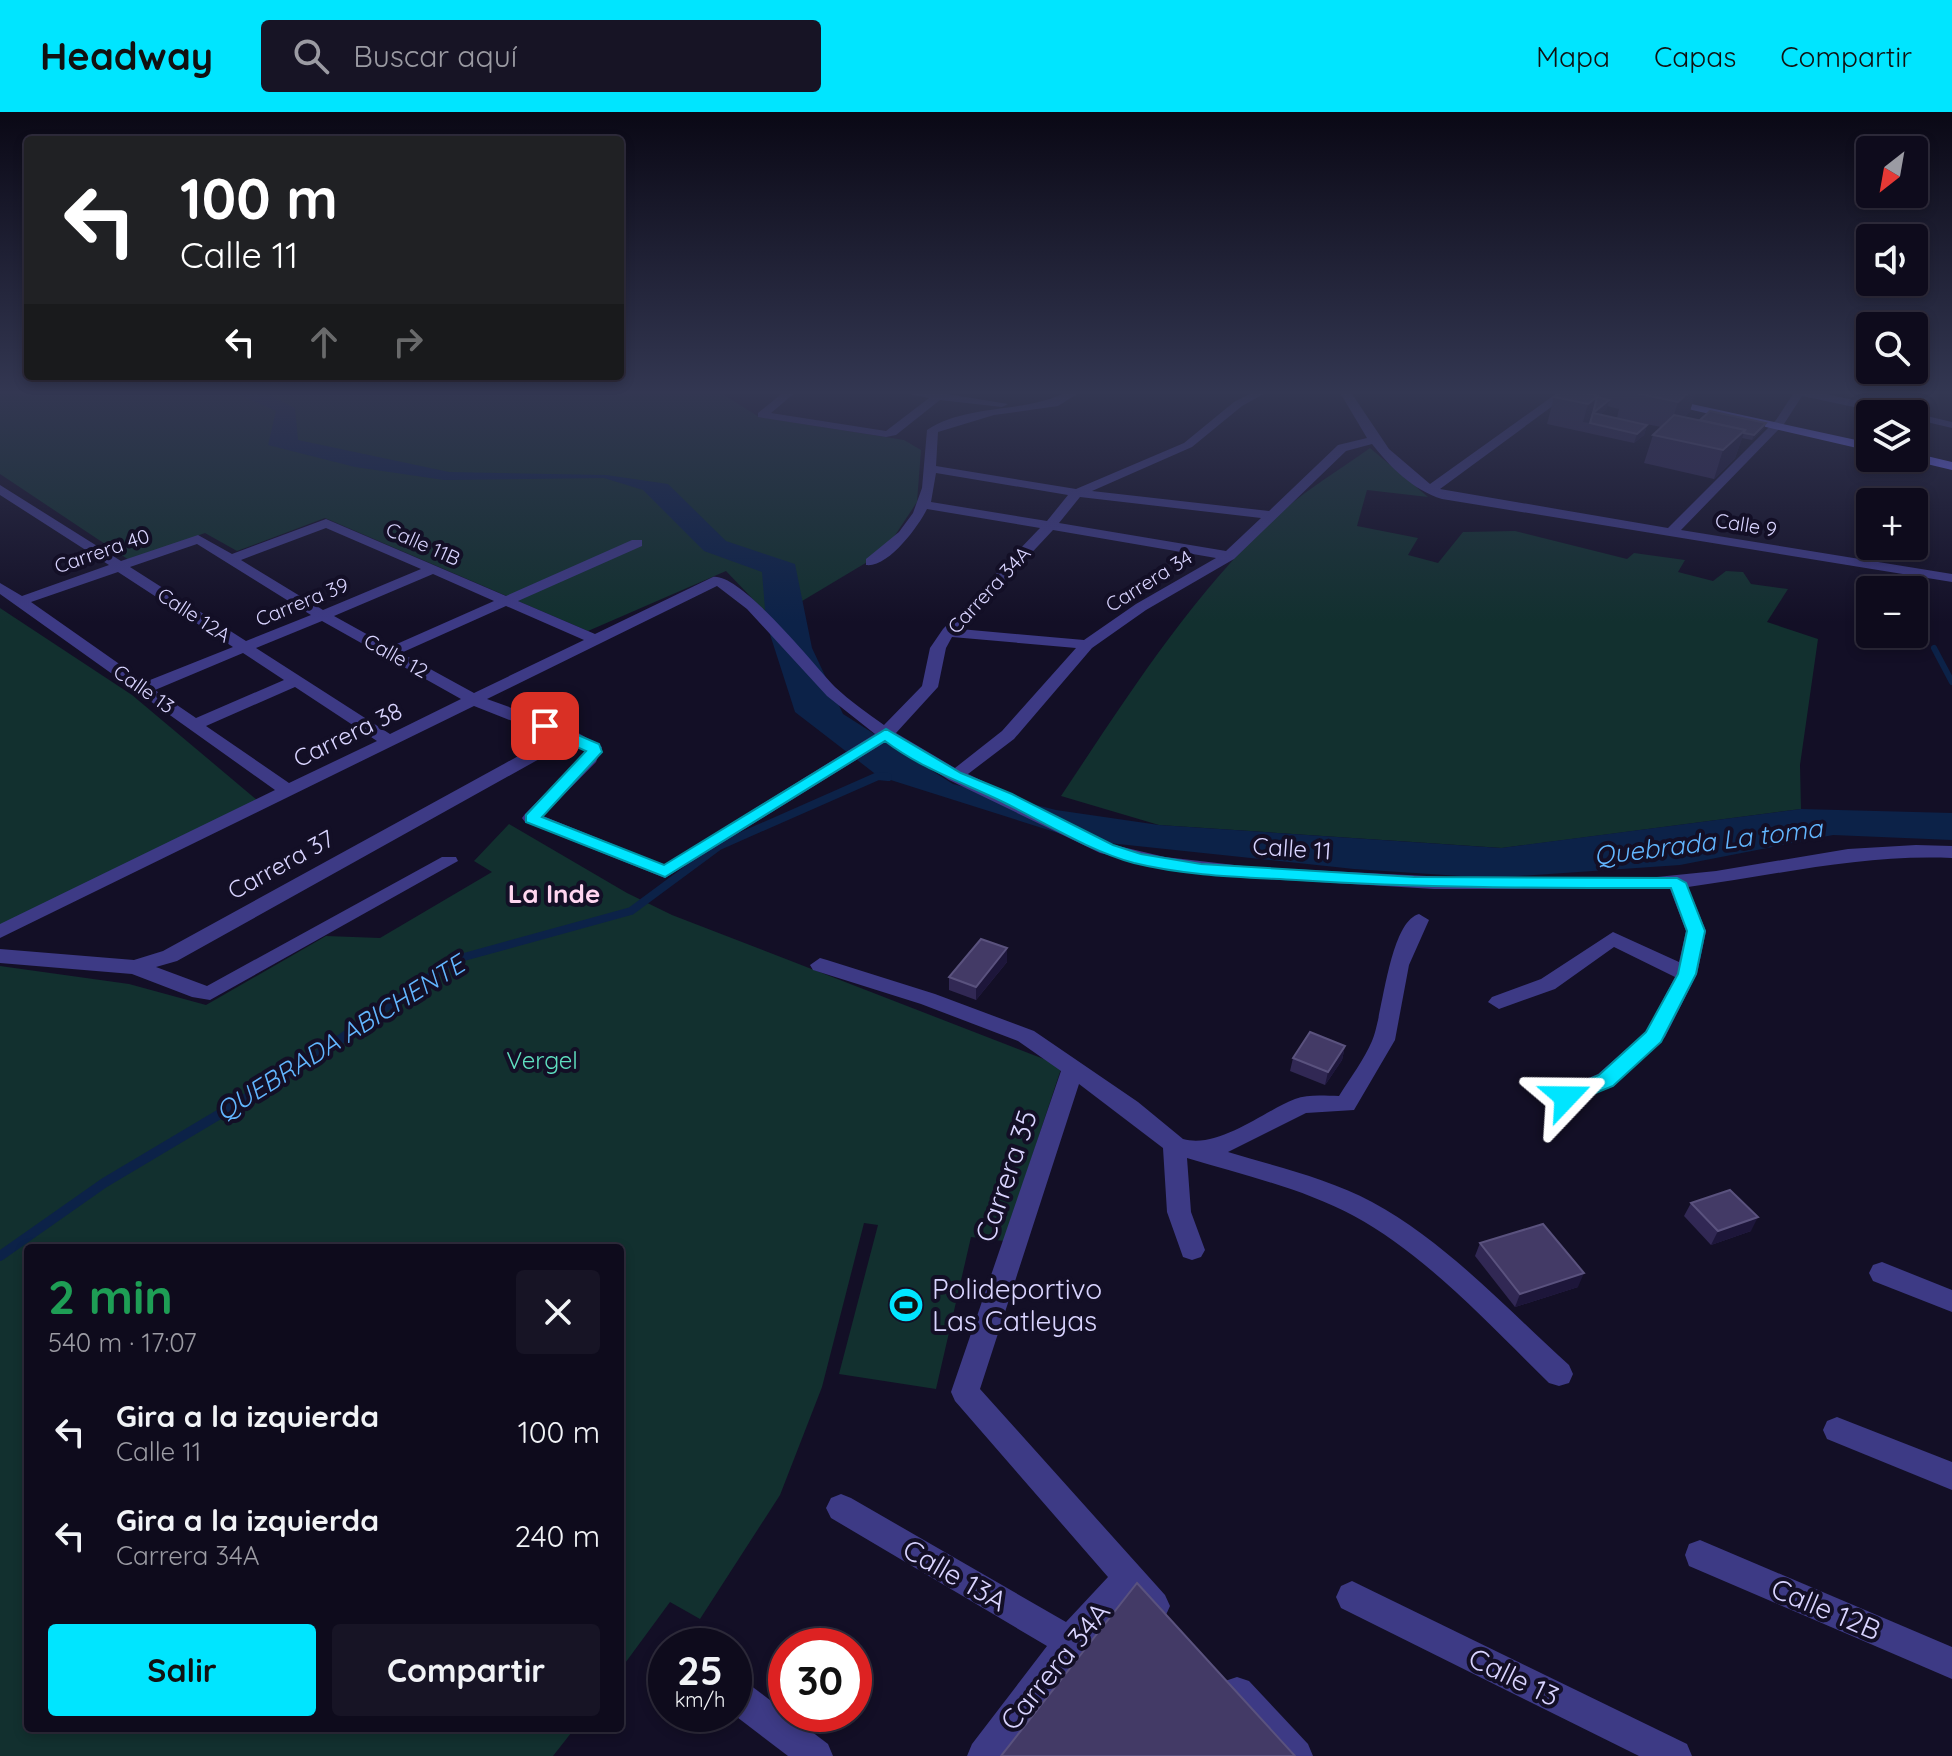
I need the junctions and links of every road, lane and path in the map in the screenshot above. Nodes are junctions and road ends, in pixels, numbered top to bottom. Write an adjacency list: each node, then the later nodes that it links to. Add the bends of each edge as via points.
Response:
1 (1135, 468): 9 (street, Carrera 34A)
2 (1321, 468): 11 (street, Carrera 34)
3 (1401, 468): 8 (street, Calle 9)
4 (1461, 468): 8 (street)
5 (1734, 468): 13 (street)
6 (931, 469): 9 (street); 10 (street)
7 (0, 489): 19 (street, Calle 12A)
8 (1430, 490): 13 (street, Calle 9, via 1462,500)
9 (1077, 493): 11 (street); 12 (street, Carrera 34A)
10 (926, 505): 12 (street); 18 (street, via 896,545)
11 (1270, 515): 16 (street, Carrera 34)
12 (1049, 527): 16 (street); 27 (street, Carrera 34A)
13 (1669, 534): 21 (street, Calle 9)
14 (198, 539): 17 (street, Calle 12); 19 (street, Carrera 40)
15 (637, 543): 25 (street)
16 (1229, 556): 29 (street, Carrera 34)
17 (233, 558): 20 (street, Calle 11B, via 326,523); 26 (street, Calle 12)
18 (871, 562)
19 (119, 566): 24 (street, Carrera 40); 30 (street, Calle 12A)
20 (432, 570): 25 (street, Calle 11B); 26 (street, Carrera 39)
21 (1952, 578)
22 (718, 580): 28 (street, Carrera 38); 37 (street, Calle 11, via 747,600 847,706)
23 (0, 587): 24 (street, Calle 13)
24 (20, 601): 33 (street, Calle 13)
25 (506, 602): 28 (street, Calle 11B); 31 (street)
26 (322, 615): 30 (street, Carrera 39); 31 (street, Calle 12)
27 (948, 632): 29 (street); 37 (street, Carrera 34A, via 938,648 930,687)
28 (596, 640): 34 (street, Carrera 38)
29 (1087, 645): 39 (street, Carrera 34, via 1008,735)
30 (244, 648): 32 (street, Calle 12A); 33 (street, Carrera 39)
31 (390, 652): 34 (street, Calle 12)
32 (295, 681): 35 (street); 38 (street, Calle 12A)
33 (143, 689): 35 (street, Calle 13)
34 (474, 700): 36 (street, Calle 12); 38 (street, Carrera 38)
35 (194, 725): 40 (street, Calle 13)
36 (569, 735): 43 (street, Calle 12, via 594,747 590,758 531,818); 49 (street, Carrera 37, via 170,956)
37 (884, 735): 39 (street, Calle 11); 43 (street, Carrera 34A)
38 (389, 741): 40 (street, Carrera 38)
39 (955, 776): 44 (street, Calle 11, via 1107,849 1201,869 1414,883)
40 (288, 791): 46 (street, Carrera 38)
41 (1952, 852): 44 (street, Calle 11, via 1902,848 1847,853)
42 (449, 861): 49 (street, via 210,993)
43 (665, 872)
44 (1677, 883): 50 (street, via 1696,931)
45 (1419, 920): 54 (street, via 1399,965 1384,1040 1346,1104 1303,1105 1222,1145)
46 (0, 932)
47 (0, 956): 49 (street, Carrera 37)
48 (820, 965): 52 (street, via 1026,1036)
49 (135, 967)
50 (1687, 974): 51 (street, via 1613,938 1548,984); 53 (street, via 1654,1037 1606,1080)
51 (1499, 1002)
52 (1072, 1071): 54 (street); 63 (street, Carrera 35, via 965,1392)
53 (1566, 1097)
54 (1182, 1147): 55 (street, via 1174,1196); 58 (street, via 1320,1189 1365,1210 1444,1266)
55 (1192, 1250)
56 (1882, 1273): 57 (street)
57 (1952, 1301)
58 (1559, 1374)
59 (1837, 1430): 60 (street)
60 (1952, 1476)
61 (841, 1508): 66 (street, Calle 13A)
62 (1700, 1555): 67 (street, Calle 12B)
63 (1128, 1577): 65 (street); 66 (street, Carrera 34A)
64 (1352, 1597): 73 (street, Calle 13)
65 (1180, 1633)
66 (1070, 1642): 71 (street, Carrera 34A)
67 (1952, 1663)
68 (1212, 1667): 72 (street)
69 (752, 1708): 70 (street)
70 (816, 1756)
71 (984, 1756)
72 (1296, 1756)
73 (1675, 1756)

